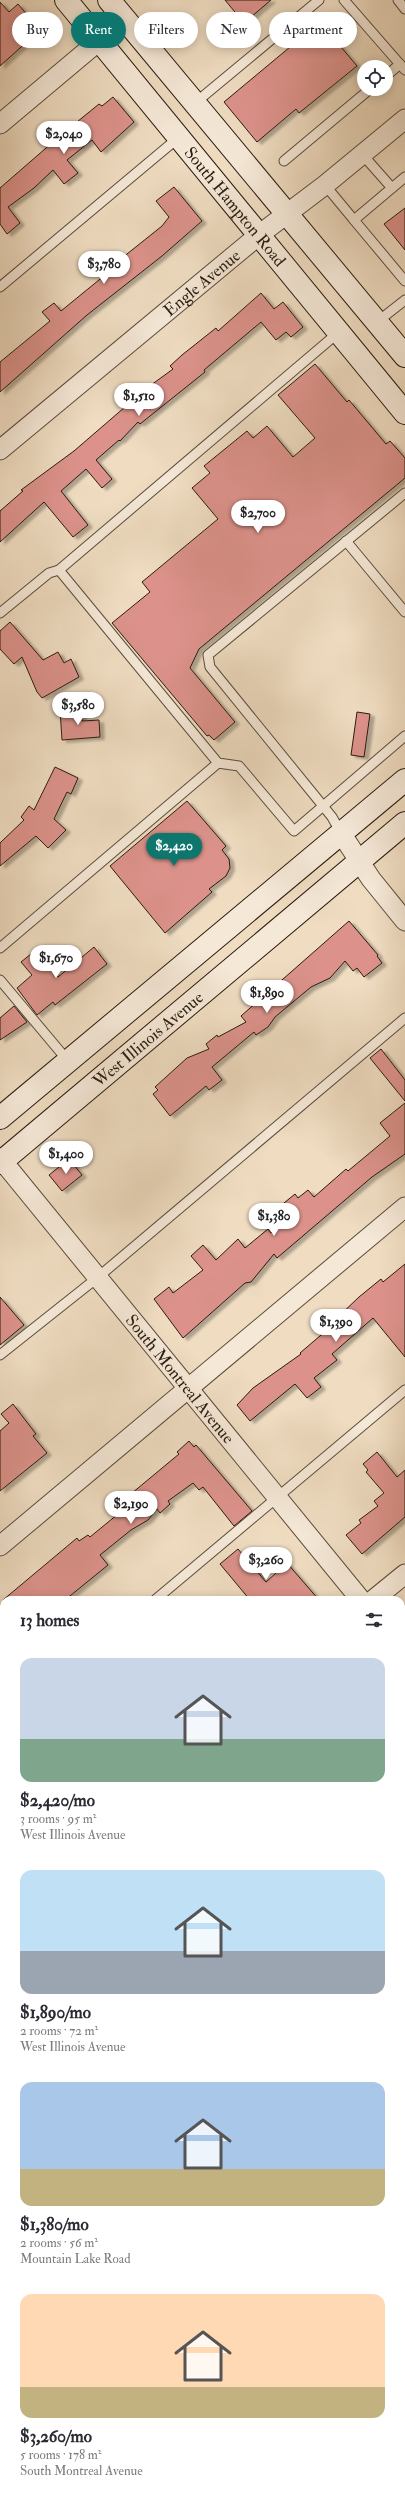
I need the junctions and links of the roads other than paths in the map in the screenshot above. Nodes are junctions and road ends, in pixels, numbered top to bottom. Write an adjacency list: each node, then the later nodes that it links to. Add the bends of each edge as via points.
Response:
1 (66, 0): 7 (main road, South Hampton Road)
2 (109, 0): 8 (main road, South Hampton Road)
3 (319, 0): 15 (lane)
4 (344, 0): 12 (lane)
5 (398, 0): 6 (lane)
6 (405, 9)
7 (76, 12)
8 (119, 12)
9 (126, 20): 15 (main road, South Hampton Road)
10 (91, 48): 16 (street)
11 (105, 48): 18 (main road, South Hampton Road)
12 (404, 68): 13 (lane)
13 (393, 73)
14 (362, 96): 20 (lane)
15 (194, 104): 24 (main road, South Hampton Road)
16 (0, 124)
17 (403, 125): 19 (street, Engle Avenue)
18 (178, 138): 26 (main road, South Hampton Road); 28 (lane)
19 (362, 154): 22 (street, Engle Avenue); 23 (lane)
20 (284, 161)
21 (405, 177): 23 (lane)
22 (325, 185): 24 (street, Engle Avenue); 25 (lane)
23 (392, 188): 25 (lane)
24 (287, 215): 26 (street, Engle Avenue); 30 (main road, South Hampton Road)
25 (354, 220): 27 (lane)
26 (259, 235): 31 (main road, South Hampton Road); 34 (street, Engle Avenue)
27 (405, 281)
28 (0, 287)
29 (405, 300): 30 (lane)
30 (377, 322): 32 (main road, South Hampton Road)
31 (339, 332): 33 (main road, South Hampton Road); 37 (lane)
32 (405, 356)
33 (405, 413)
34 (0, 450)
35 (405, 493): 36 (lane)
36 (346, 541): 38 (lane); 43 (lane, via 208,655 210,667)
37 (59, 570): 39 (lane, via 49,573); 41 (lane)
38 (405, 612)
39 (0, 614)
40 (405, 736): 43 (lane)
41 (218, 763): 43 (lane, via 239,766 294,831); 48 (lane)
42 (405, 780): 45 (main road, West Illinois Avenue)
43 (323, 806): 45 (lane)
44 (405, 823): 46 (main road, West Illinois Avenue)
45 (342, 833): 46 (street); 51 (main road, West Illinois Avenue)
46 (359, 862): 47 (street); 53 (main road, West Illinois Avenue)
47 (402, 911)
48 (0, 948)
49 (0, 980): 51 (lane)
50 (405, 1018): 55 (lane)
51 (68, 1061): 52 (main road, West Illinois Avenue)
52 (0, 1118)
53 (1, 1160): 55 (street, South Montreal Avenue)
54 (405, 1207): 57 (street)
55 (97, 1278): 56 (lane); 57 (street, South Montreal Avenue)
56 (0, 1355)
57 (187, 1390): 59 (street, South Montreal Avenue); 60 (street)
58 (405, 1390): 59 (lane)
59 (276, 1497): 62 (lane); 63 (street, South Montreal Avenue)
60 (0, 1546)
61 (405, 1574): 64 (street)
62 (160, 1596)
63 (358, 1596)
64 (378, 1596)

